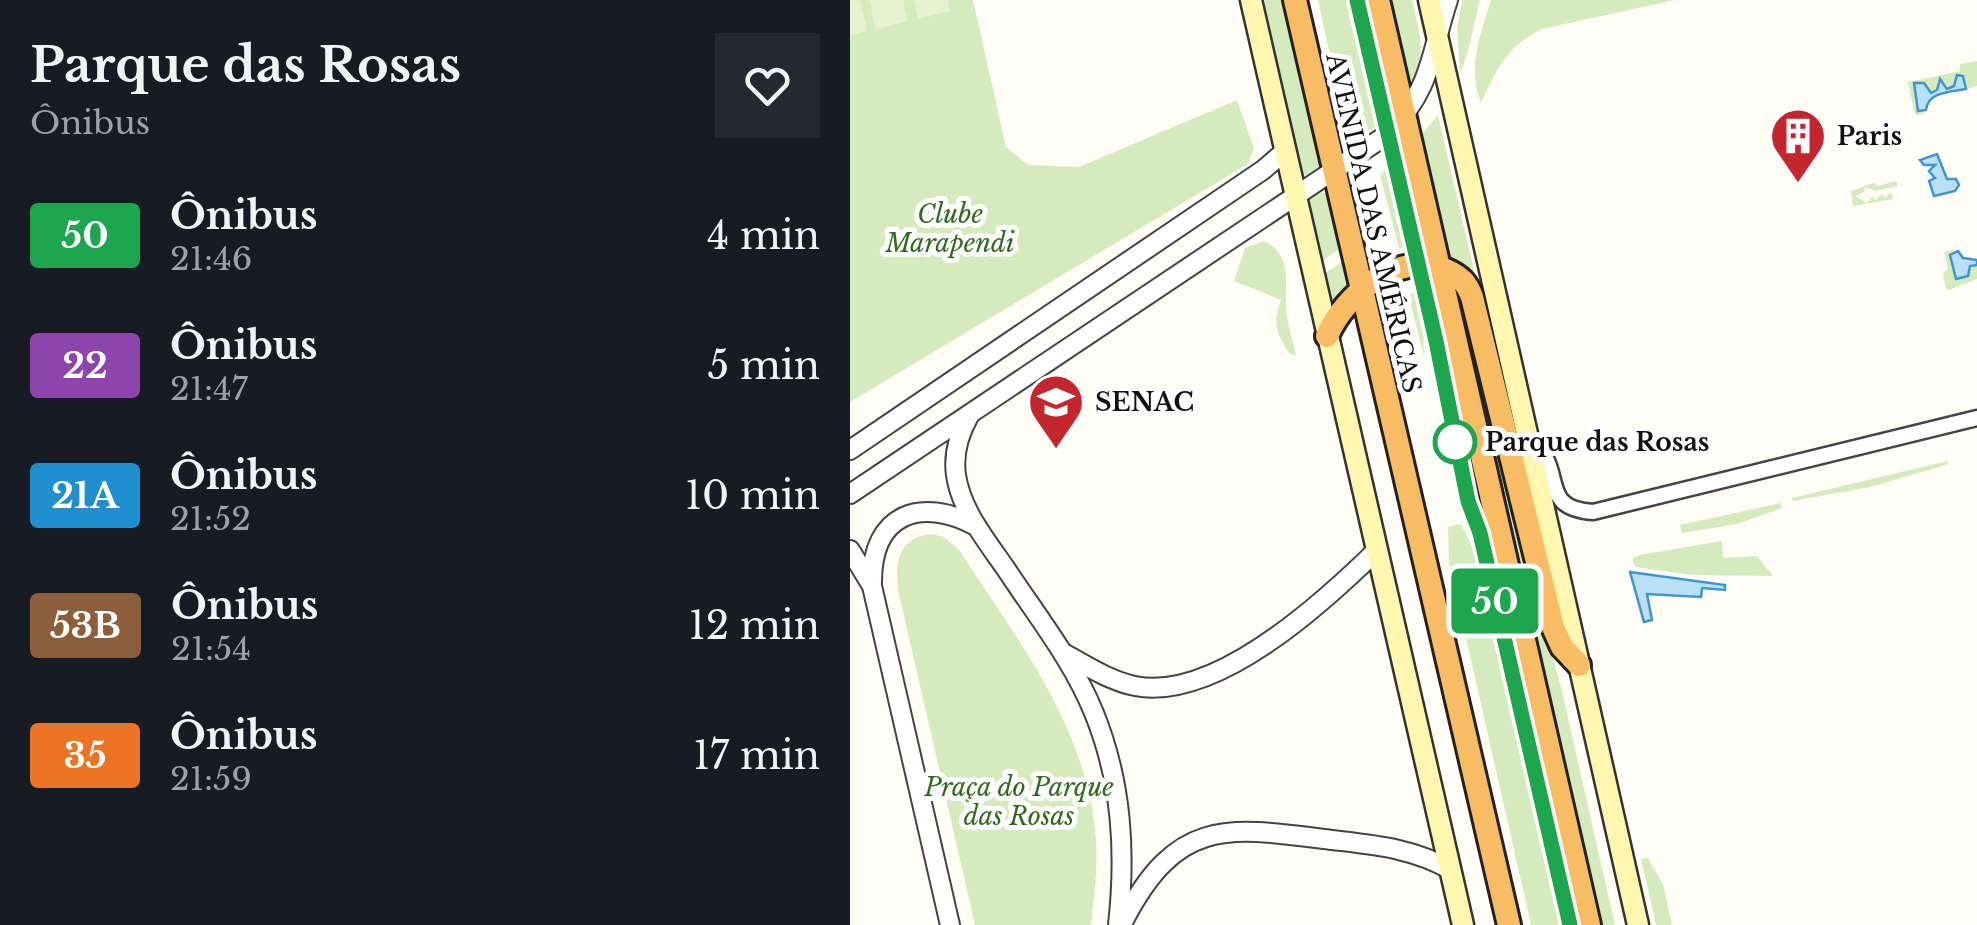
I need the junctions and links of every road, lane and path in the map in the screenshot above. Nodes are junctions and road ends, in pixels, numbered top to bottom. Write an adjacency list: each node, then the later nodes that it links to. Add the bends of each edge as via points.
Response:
1 (1251, 0): 8 (main road)
2 (1295, 0): 9 (highway, AVENIDA DAS AMÉRICAS)
3 (1378, 0): 7 (highway, AVENIDA DAS AMÉRICAS)
4 (1429, 0): 6 (main road)
5 (1448, 0): 6 (street)
6 (1438, 41): 7 (street, via 1425,84); 18 (main road)
7 (1404, 116): 9 (street); 11 (highway, AVENIDA DAS AMÉRICAS)
8 (1284, 152): 10 (main road); 14 (street)
9 (1334, 170): 10 (street); 12 (highway, AVENIDA DAS AMÉRICAS)
10 (1294, 197): 13 (main road); 15 (street)
11 (1438, 267): 12 (highway, via 1404,266); 26 (highway, via 1468,288 1553,627); 32 (highway, AVENIDA DAS AMÉRICAS)
12 (1362, 292): 13 (highway); 31 (highway, AVENIDA DAS AMÉRICAS)
13 (1327, 336): 23 (main road)
14 (992, 356): 15 (street, via 1013,361); 19 (street)
15 (1015, 384): 16 (street)
16 (971, 413): 20 (street); 21 (street, via 955,454 961,496)
17 (1977, 418): 18 (street, via 1593,512 1572,510 1558,498 1549,460)
18 (1528, 439): 26 (main road)
19 (850, 450)
20 (850, 494)
21 (976, 526): 24 (street, via 930,510 908,515 876,546); 25 (street)
22 (850, 550): 24 (street)
23 (1377, 550): 25 (street, via 1268,640 1199,681 1138,687); 27 (main road)
24 (872, 586): 28 (street)
25 (1062, 652): 29 (street, via 1093,711 1114,777 1124,860)
26 (1579, 665): 33 (main road)
27 (1451, 870): 29 (street, via 1393,848 1223,832 1165,860); 30 (main road)
28 (950, 925)
29 (1120, 925)
30 (1464, 925)
31 (1509, 925)
32 (1589, 925)
33 (1638, 925)

